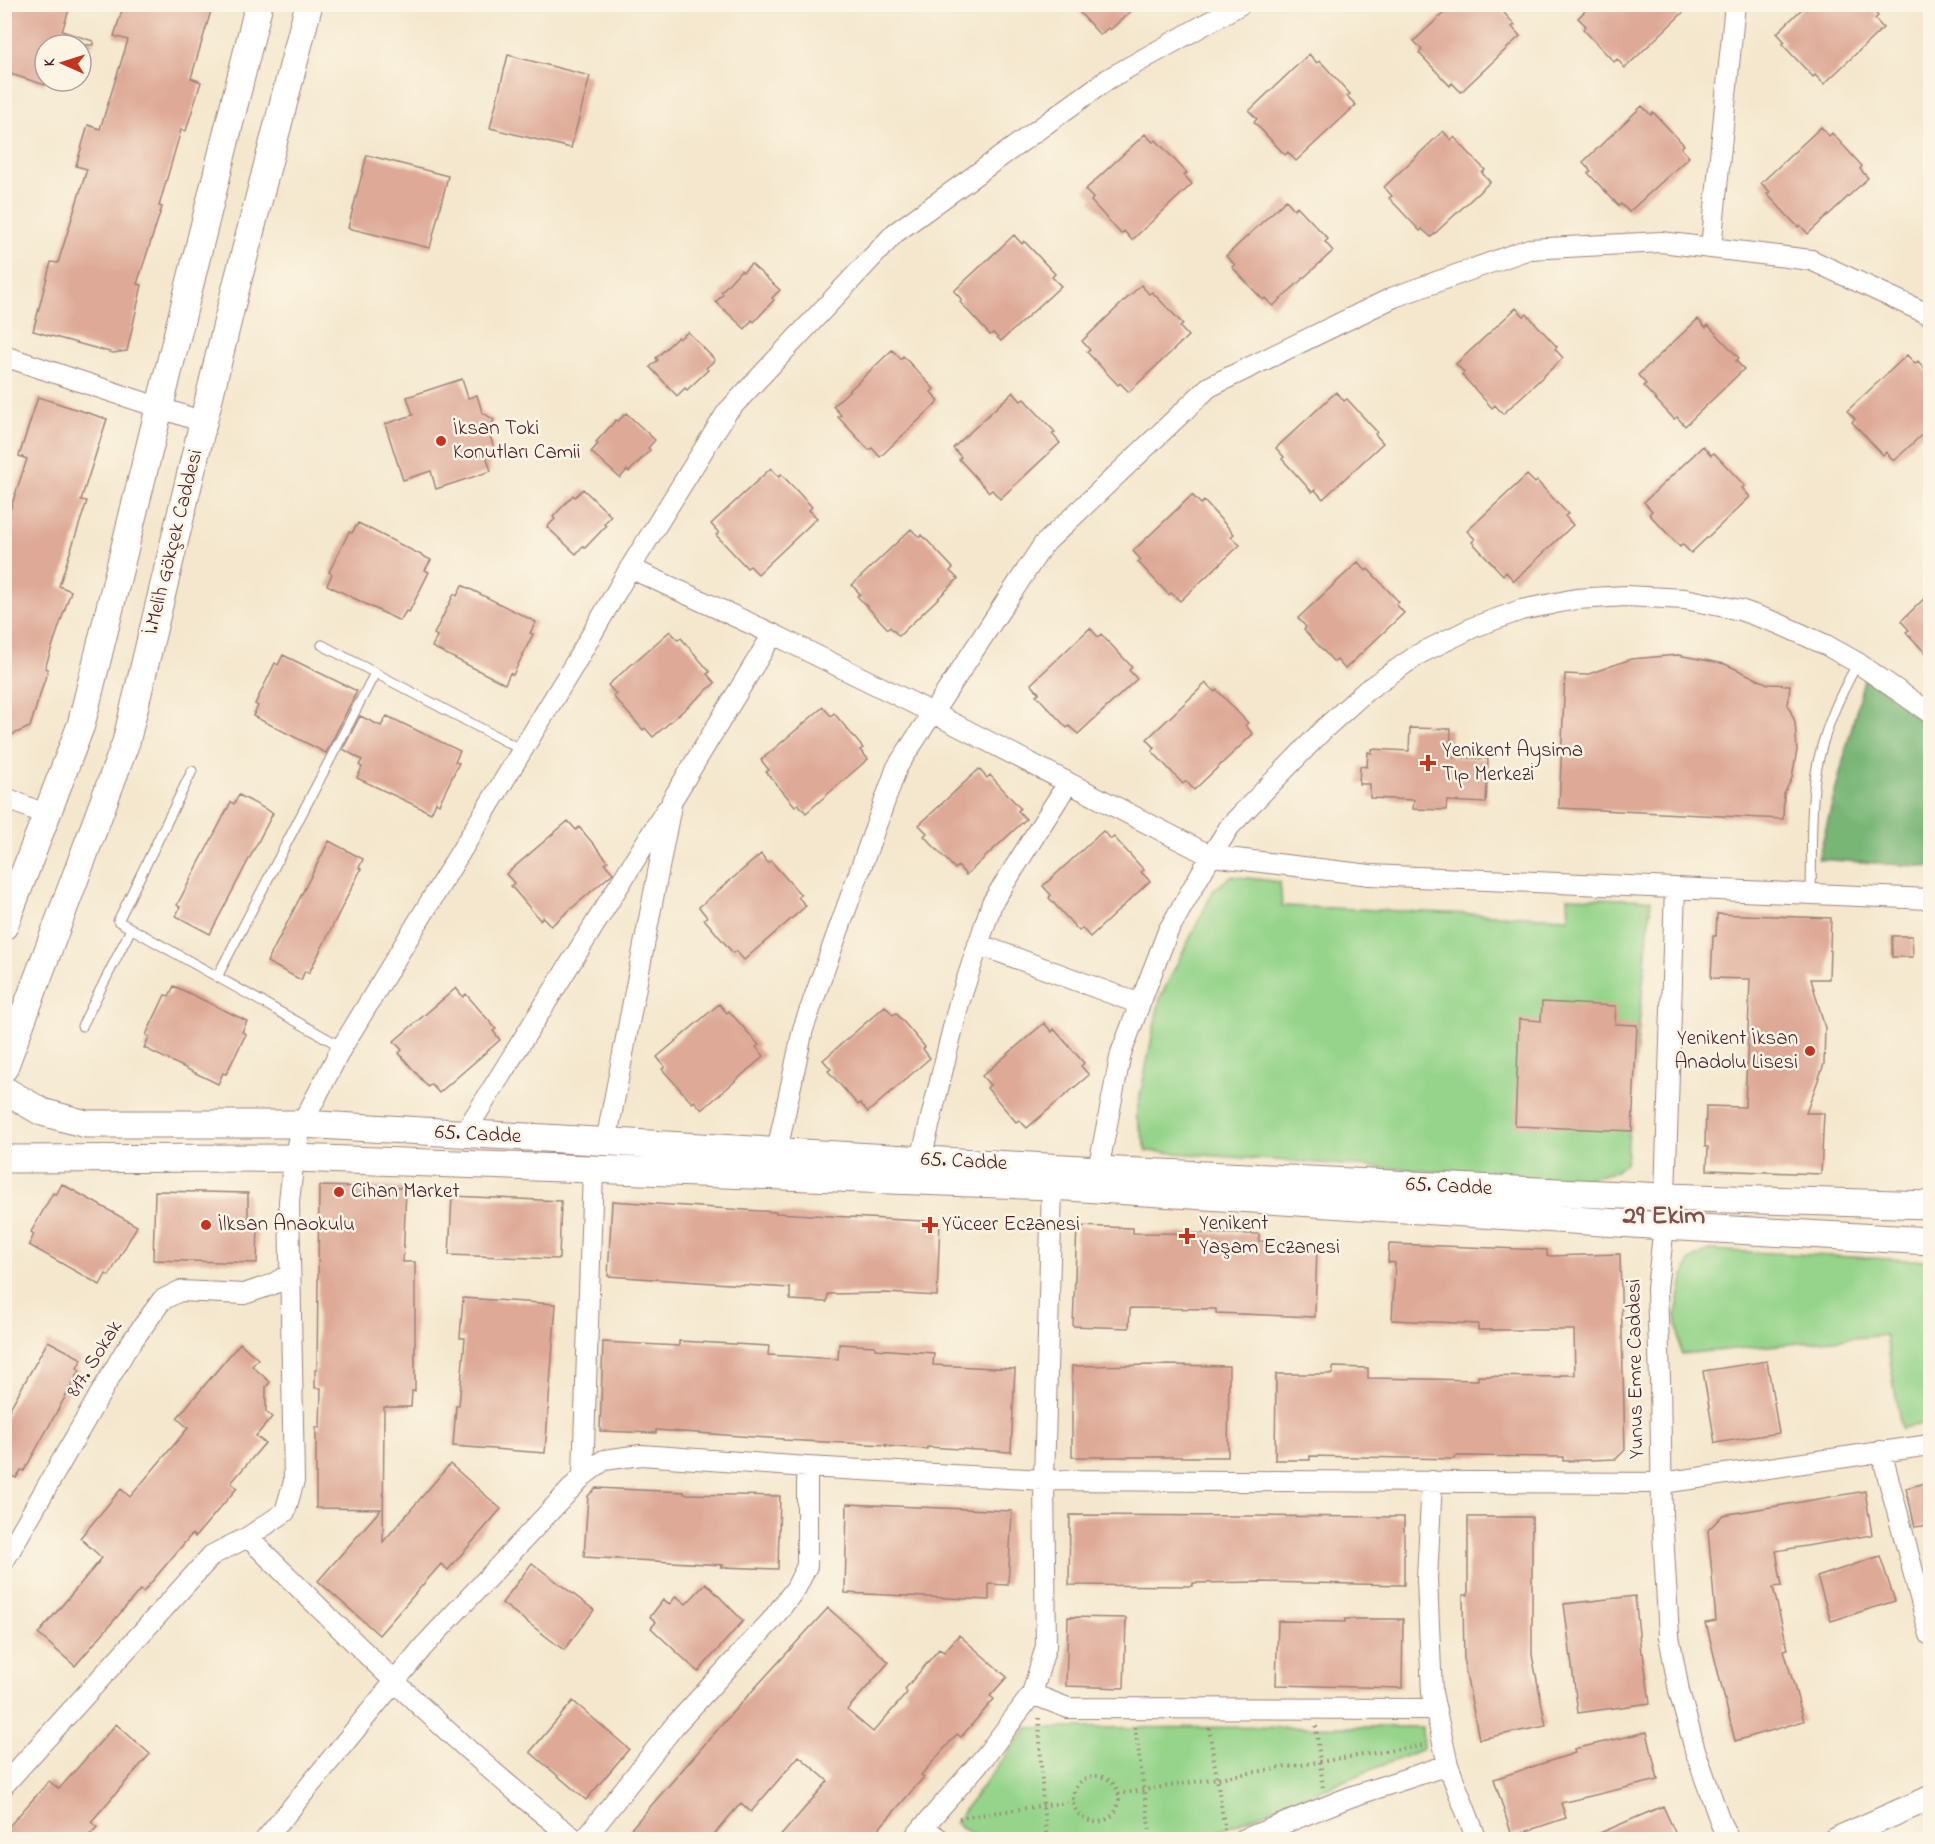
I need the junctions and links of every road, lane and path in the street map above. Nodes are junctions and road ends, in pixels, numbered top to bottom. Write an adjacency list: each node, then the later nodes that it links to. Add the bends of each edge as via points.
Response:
1 (259, 4): 8 (main road)
2 (309, 4): 9 (main road, İ.Melih Gökçek Caddesi)
3 (1241, 4): 10 (street, via 1108,79 895,233 728,412)
4 (1735, 4): 5 (street)
5 (1711, 248): 6 (street, via 1811,260); 15 (street, via 1661,242 1529,249 1394,297 1209,387 1043,545)
6 (1930, 315)
7 (4, 356): 8 (street)
8 (159, 409): 9 (street); 22 (main road, via 81,725)
9 (203, 422): 34 (main road, İ.Melih Gökçek Caddesi, via 126,742)
10 (630, 568): 11 (street); 17 (street)
11 (773, 634): 15 (street); 21 (street)
12 (322, 645): 14 (lane)
13 (1858, 663): 16 (street); 23 (street, via 1777,623 1740,610 1685,599 1576,599 1521,610 1474,627 1419,654 1367,690 1230,826); 25 (lane, via 1834,709 1820,756 1813,803)
14 (375, 673): 17 (lane); 30 (lane)
15 (933, 713): 19 (street); 39 (street, via 897,767 803,1029)
16 (1930, 713)
17 (522, 750): 33 (street)
18 (192, 771): 28 (lane, via 118,921)
19 (1068, 783): 23 (street); 29 (street, via 992,903)
20 (4, 797): 22 (street)
21 (672, 800): 37 (street); 38 (street)
22 (46, 815): 27 (main road)
23 (1211, 856): 24 (street, via 1370,875); 31 (street, via 1168,931)
24 (1675, 888): 25 (street); 46 (street, Yunus Emre Caddesi)
25 (1811, 894): 26 (street)
26 (1930, 899)
27 (4, 926)
28 (131, 929): 30 (lane); 32 (lane)
29 (978, 944): 31 (street); 42 (street, via 959,1003)
30 (218, 977): 33 (lane)
31 (1140, 1004): 44 (street, via 1121,1053)
32 (82, 1026)
33 (342, 1047): 36 (street)
34 (4, 1068)
35 (4, 1090): 36 (main road, 65. Cadde, via 42,1112 86,1124)
36 (302, 1124): 37 (main road, 65. Cadde); 40 (street)
37 (464, 1134): 38 (main road, 65. Cadde)
38 (606, 1142): 39 (main road, 65. Cadde)
39 (777, 1151): 42 (main road, 65. Cadde)
40 (294, 1158): 41 (main road, 65. Cadde); 43 (main road, 65. Cadde); 50 (street, via 289,1201)
41 (4, 1159)
42 (921, 1159): 44 (main road, 65. Cadde)
43 (593, 1170): 45 (main road, 65. Cadde); 54 (street)
44 (1098, 1170): 46 (main road, 65. Cadde)
45 (1052, 1186): 48 (main road, 65. Cadde); 55 (street)
46 (1664, 1197): 47 (main road, 65. Cadde); 48 (street, Yunus Emre Caddesi)
47 (1930, 1205)
48 (1664, 1226): 49 (main road, 65. Cadde); 57 (street, Yunus Emre Caddesi, via 1657,1289)
49 (1930, 1241)
50 (290, 1274): 58 (street, via 294,1481 285,1512); 59 (street, 817. Sokak, via 271,1286 244,1294 180,1291 162,1300 125,1351)
51 (1930, 1445): 52 (street)
52 (1881, 1451): 57 (street); 60 (street)
53 (807, 1467): 54 (street, via 641,1455 604,1460); 55 (street); 82 (street, via 807,1566 796,1588 771,1621 675,1725)
54 (583, 1476): 61 (street)
55 (1044, 1480): 56 (street); 62 (street, via 1046,1646)
56 (1432, 1481): 57 (street); 66 (street, via 1427,1579)
57 (1662, 1483): 89 (street, Yunus Emre Caddesi, via 1669,1636 1679,1692 1695,1750)
58 (248, 1537): 61 (street); 71 (street, via 212,1555)
59 (4, 1562)
60 (1930, 1635)
61 (394, 1682): 80 (street); 81 (street, via 526,1802)
62 (1035, 1696): 63 (street, via 1068,1708); 76 (path); 78 (street)
63 (1133, 1708): 64 (street); 72 (path)
64 (1206, 1708): 65 (street); 70 (path)
65 (1314, 1709): 66 (street); 68 (path)
66 (1436, 1709): 67 (street)
67 (1443, 1742): 68 (path); 69 (street)
68 (1320, 1761): 70 (path); 77 (path)
69 (1448, 1765): 77 (street); 88 (street)
70 (1217, 1778): 72 (path); 86 (path)
71 (4, 1785)
72 (1142, 1790): 73 (path); 85 (path)
73 (1118, 1794): 75 (path, via 1107,1779 1093,1776 1080,1782); 75 (path, via 1120,1804 1113,1817 1099,1823 1085,1820 1075,1810)
74 (1930, 1798): 90 (street)
75 (1074, 1801): 76 (path)
76 (1042, 1806): 78 (path, via 950,1819); 84 (path)
77 (1326, 1806): 87 (street)
78 (939, 1809): 79 (street)
79 (918, 1833): 83 (street)
80 (265, 1839)
81 (576, 1839)
82 (584, 1839)
83 (941, 1839)
84 (1047, 1839)
85 (1151, 1839)
86 (1227, 1839)
87 (1242, 1839)
88 (1477, 1839)
89 (1729, 1839)
90 (1835, 1839)

